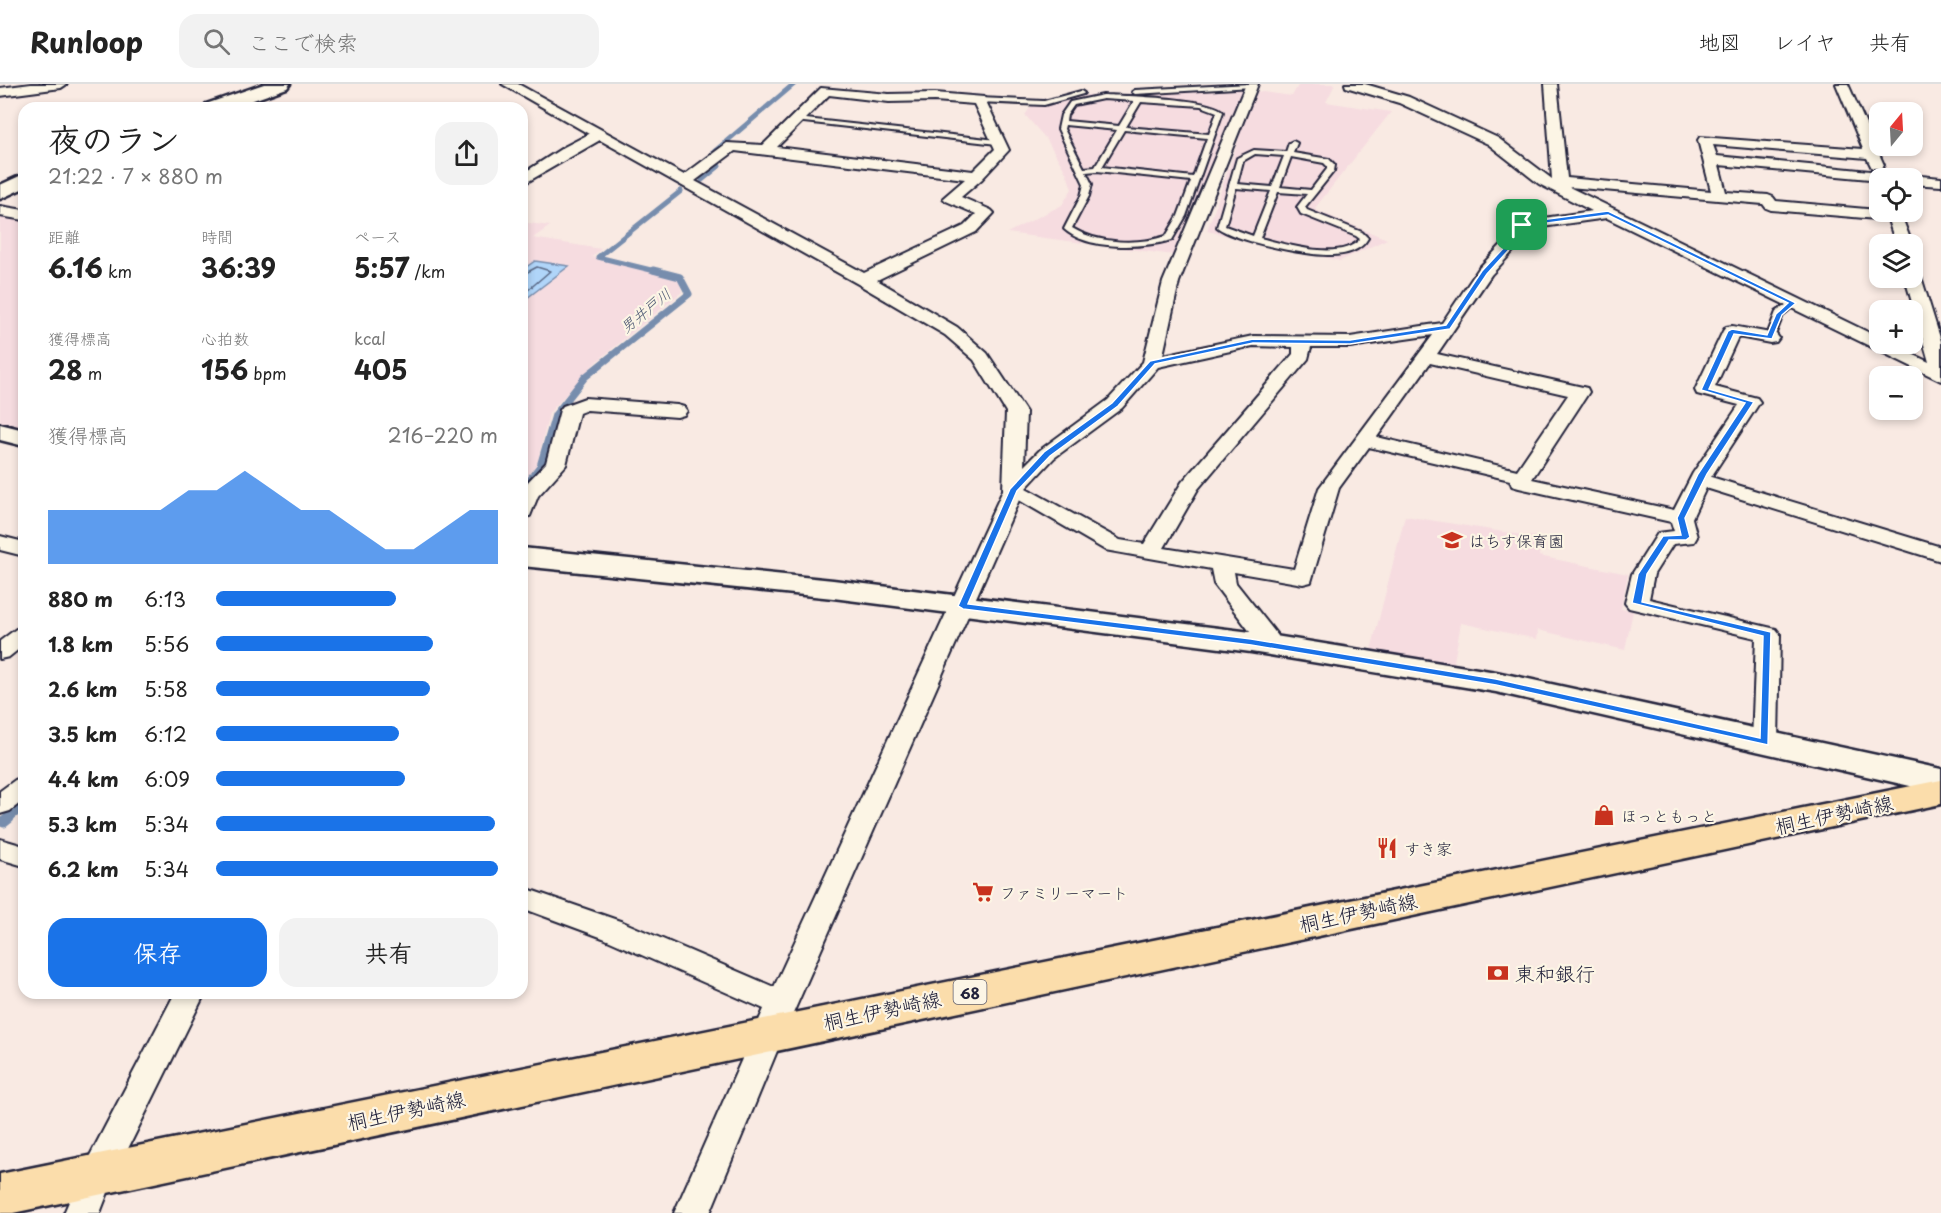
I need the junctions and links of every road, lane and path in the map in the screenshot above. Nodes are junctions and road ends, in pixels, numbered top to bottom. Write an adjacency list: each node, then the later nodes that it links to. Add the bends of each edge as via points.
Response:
1 (61, 84): 9 (street)
2 (281, 84): 12 (street)
3 (508, 84): 16 (street)
4 (1351, 84): 35 (street, via 1404,100 1493,141 1544,181)
5 (1551, 84): 35 (street)
6 (1842, 84): 20 (street)
7 (1251, 85): 11 (lane, via 1090,93 1044,103); 53 (street, via 1171,282)
8 (937, 90): 11 (street); 13 (street, via 889,98 826,91)
9 (0, 92)
10 (1139, 99): 14 (lane, via 1081,100 1072,103); 15 (lane); 17 (lane, via 1218,109)
11 (979, 100): 18 (street)
12 (230, 102)
13 (797, 120): 18 (lane); 21 (street)
14 (1061, 123): 15 (lane); 26 (lane)
15 (1120, 128): 17 (lane); 25 (lane)
16 (601, 134): 29 (street); 33 (street)
17 (1212, 136): 30 (lane)
18 (997, 141): 27 (street, via 1002,150)
19 (1293, 143): 23 (lane)
20 (1869, 147)
21 (766, 150): 27 (street); 33 (street, via 732,146)
22 (1869, 154): 24 (street, via 1705,140)
23 (1287, 155): 36 (lane, via 1247,154 1240,160); 37 (lane); 38 (lane, via 1331,165)
24 (1710, 160): 28 (street); 40 (street)
25 (1097, 169): 26 (lane); 30 (lane)
26 (1083, 170): 30 (lane, via 1088,189 1068,229 1078,236 1121,242 1148,243 1169,238)
27 (977, 176): 46 (street, via 951,198 986,213 970,229)
28 (1869, 176)
29 (528, 177)
30 (1196, 179)
31 (1923, 180): 34 (street)
32 (15, 181): 39 (street)
33 (686, 181): 46 (street)
34 (1941, 182)
35 (1559, 185): 40 (street); 43 (street)
36 (1233, 186): 37 (lane); 45 (lane, via 1221,227)
37 (1275, 189): 38 (lane); 45 (lane)
38 (1313, 192): 45 (lane, via 1301,207 1304,212 1359,234 1363,242 1329,253)
39 (0, 193)
40 (1720, 196): 42 (street, via 1768,200 1771,205)
41 (0, 212): 44 (street)
42 (1869, 212)
43 (1608, 213): 48 (street); 49 (street, via 1522,225)
44 (18, 214)
45 (1256, 238)
46 (864, 280): 61 (street, via 951,331 981,357 1016,412)
47 (1917, 288): 54 (street)
48 (1793, 303): 50 (lane, via 1779,314); 54 (street)
49 (1448, 327): 51 (street, via 1350,342); 52 (street)
50 (1770, 338): 60 (street, via 1732,331 1704,390 1750,402)
51 (1302, 342): 53 (street, via 1253,341); 66 (street, via 1302,354 1189,486)
52 (1426, 357): 58 (street); 59 (street, via 1580,392)
53 (1152, 363): 61 (street, via 1115,404 1047,454)
54 (1941, 374)
55 (677, 411): 62 (street, via 585,404 570,410 556,465)
56 (0, 432): 57 (street)
57 (18, 436)
58 (1364, 440): 59 (street); 69 (street, via 1329,488 1303,577)
59 (1522, 477): 63 (street, via 1519,482)
60 (1700, 480): 63 (street); 67 (street)
61 (1013, 490): 66 (street, via 1113,545); 70 (street)
62 (528, 494)
63 (1681, 518): 74 (street, via 1686,537 1666,538 1643,574 1637,603 1768,634)
64 (0, 543): 65 (street)
65 (18, 548)
66 (1150, 552): 69 (street)
67 (1941, 554)
68 (528, 558): 70 (street)
69 (1221, 564): 72 (street, via 1225,584 1266,636)
70 (963, 606): 72 (street); 83 (street)
71 (18, 638): 73 (street)
72 (1266, 644): 74 (street, via 1496,682)
73 (0, 652)
74 (1765, 742): 75 (street)
75 (1941, 781)
76 (18, 791): 78 (street)
77 (1941, 792): 83 (main road, 桐生伊勢崎線 / 68)
78 (0, 805)
79 (0, 849): 80 (street)
80 (18, 854)
81 (528, 899): 83 (street, via 613,930)
82 (187, 999): 84 (street)
83 (775, 1019): 84 (main road, 桐生伊勢崎線 / 68); 87 (street)
84 (97, 1175): 85 (main road, 桐生伊勢崎線 / 68); 86 (street)
85 (0, 1195)
86 (82, 1213)
87 (692, 1213)

